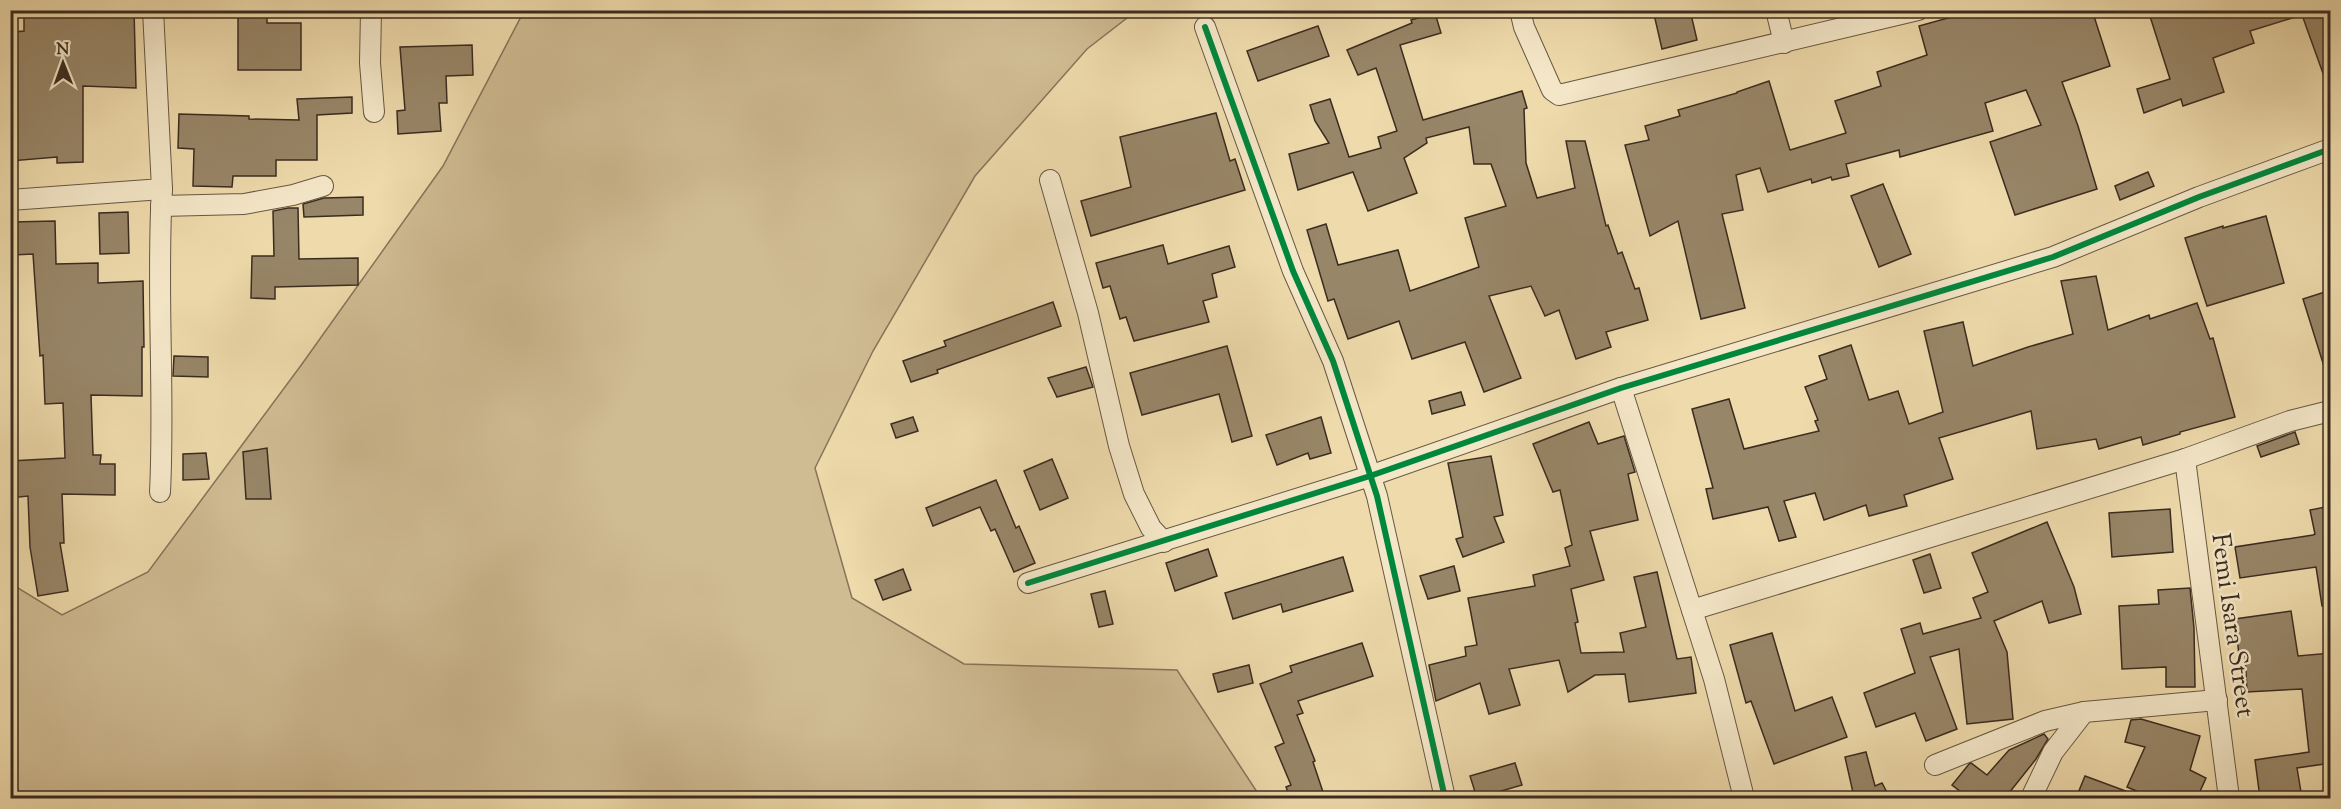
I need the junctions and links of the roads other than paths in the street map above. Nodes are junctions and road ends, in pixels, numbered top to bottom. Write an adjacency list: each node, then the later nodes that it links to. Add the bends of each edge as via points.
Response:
1 (153, 10): 12 (street)
2 (371, 10): 8 (street)
3 (1520, 10): 7 (street, via 1552,90 1560,95)
4 (1776, 10): 7 (street)
5 (1918, 10): 7 (street)
6 (1205, 27): 17 (street, via 1293,271 1333,362)
7 (1784, 43)
8 (374, 112)
9 (2331, 149): 14 (street, via 2053,256)
10 (1050, 180): 19 (street, via 1134,494 1151,528)
11 (323, 186): 12 (street, via 244,204)
12 (161, 198): 13 (street); 18 (street)
13 (10, 200)
14 (1621, 388): 17 (street); 21 (street)
15 (2331, 411): 16 (street, via 2290,421)
16 (2185, 459): 21 (street); 22 (street, Femi Isara Street)
17 (1371, 476): 19 (street); 25 (street)
18 (160, 492)
19 (1164, 542): 20 (street)
20 (1028, 583)
21 (1692, 610): 26 (street)
22 (2217, 700): 23 (street); 28 (street, Femi Isara Street)
23 (2084, 712): 24 (street, via 2045,721); 27 (street, via 2053,752)
24 (1935, 765)
25 (1446, 798)
26 (1744, 798)
27 (2031, 798)
28 (2229, 798)

